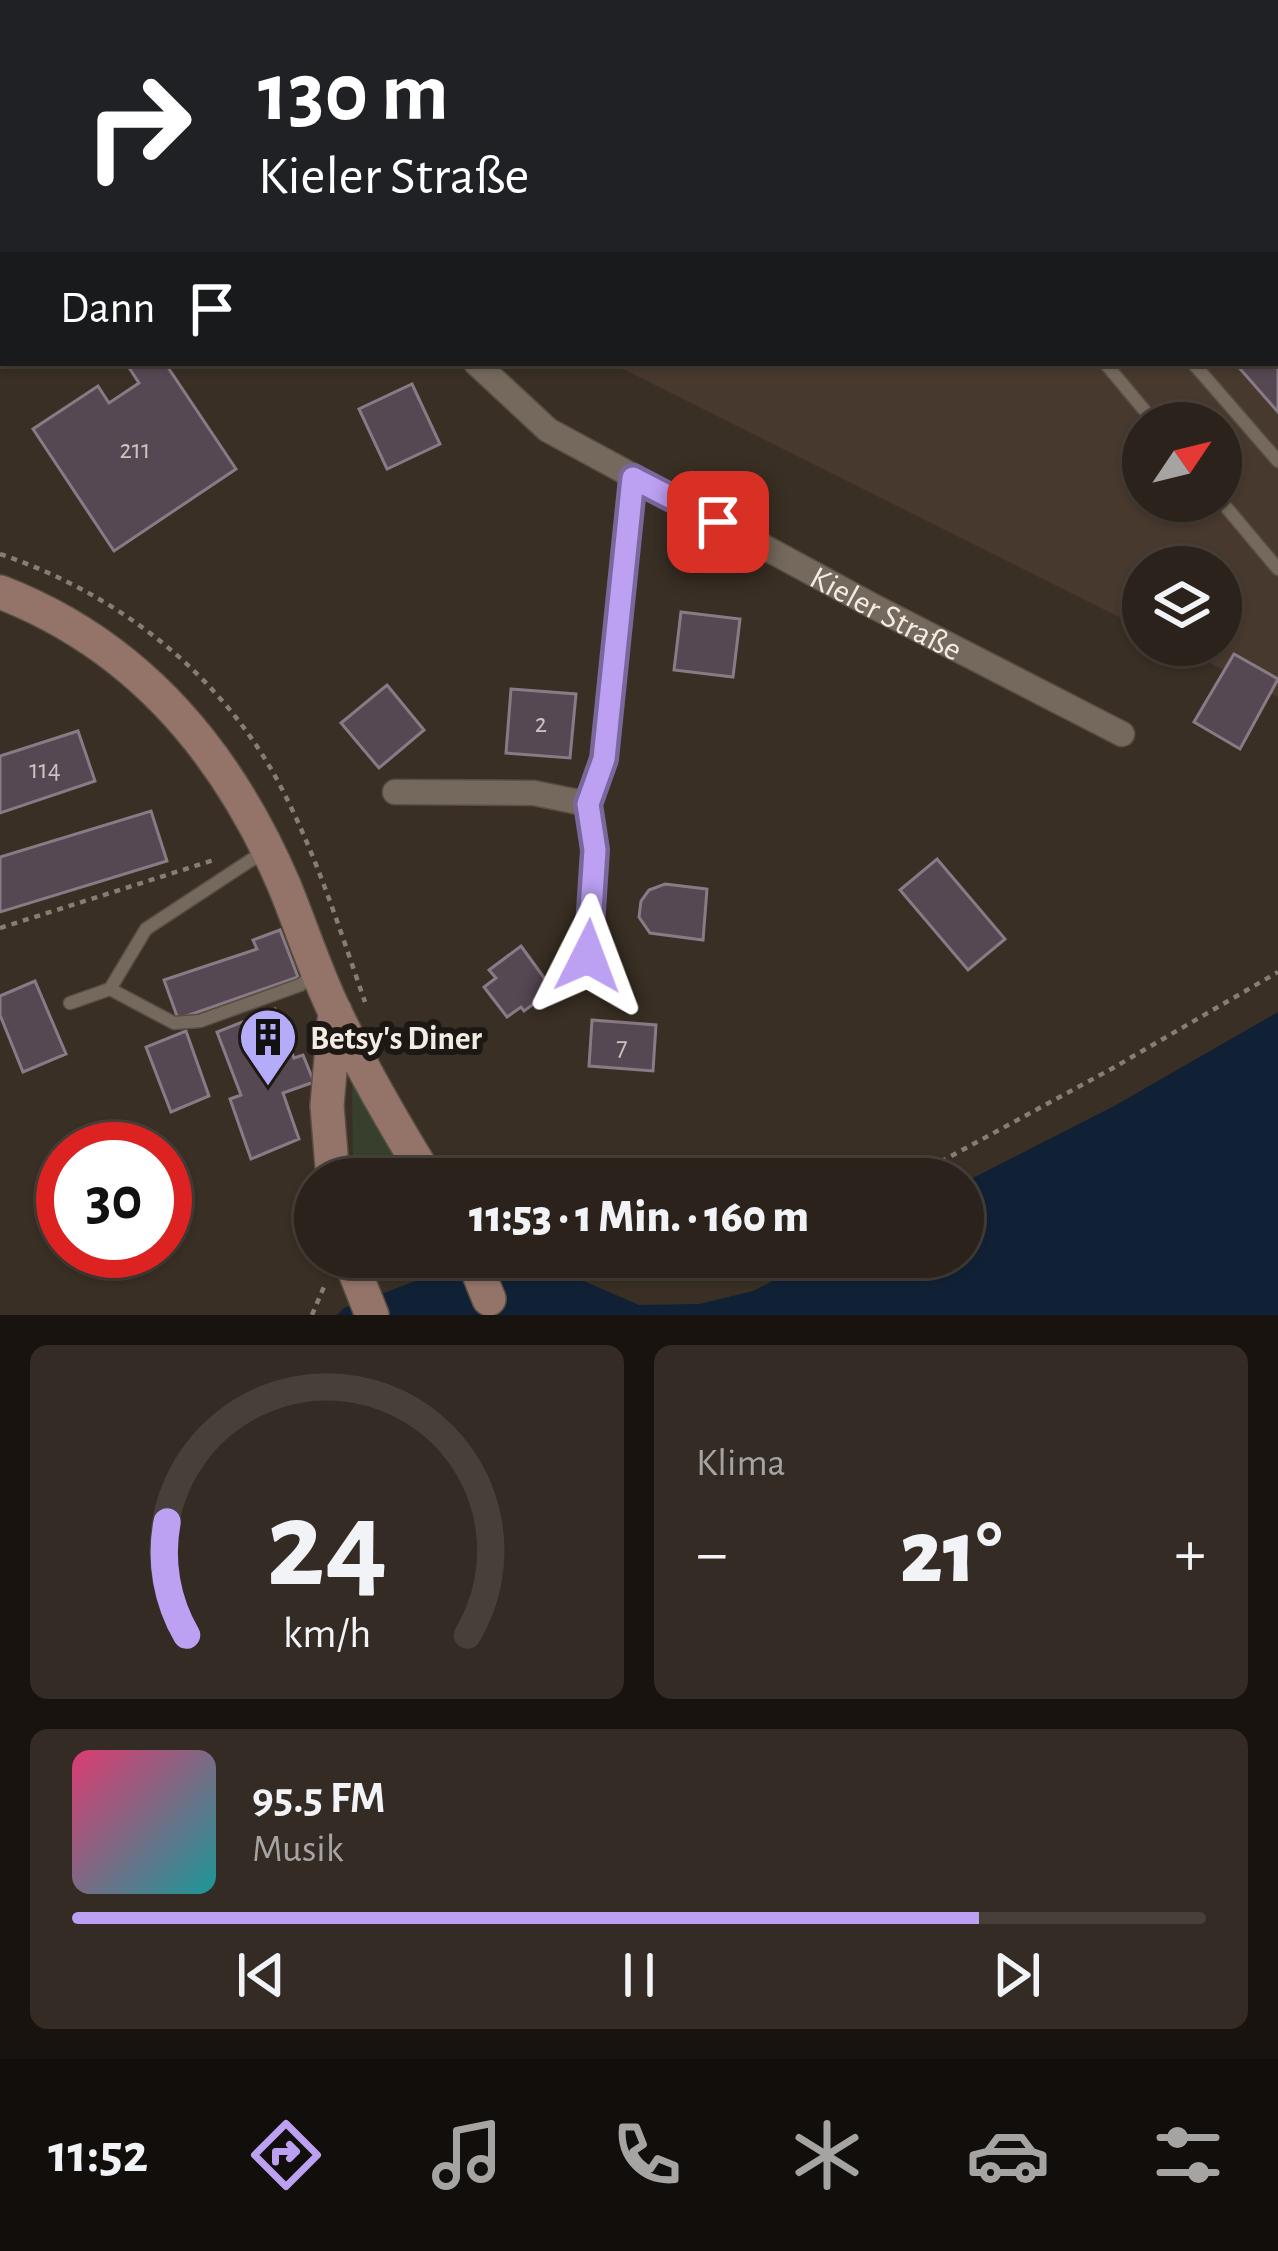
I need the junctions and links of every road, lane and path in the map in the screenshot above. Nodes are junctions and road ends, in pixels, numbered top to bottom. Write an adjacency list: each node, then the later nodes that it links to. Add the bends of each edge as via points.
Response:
1 (479, 366): 6 (street, Kieler Straße, via 548,430)
2 (1108, 366): 4 (lane)
3 (1196, 366): 5 (lane)
4 (1138, 402)
5 (1278, 461)
6 (633, 478): 10 (street, Kieler Straße); 12 (street, via 604,759)
7 (1239, 522): 8 (lane)
8 (1278, 569)
9 (0, 592): 13 (main road, via 81,631 176,708 237,789)
10 (1122, 734)
11 (395, 792): 12 (street, via 534,793)
12 (588, 804): 15 (street, via 595,850)
13 (268, 849): 14 (path); 16 (main road); 18 (lane, via 146,929)
14 (0, 928)
15 (588, 956)
16 (319, 972): 18 (lane, via 175,1023); 20 (main road)
17 (1278, 972): 23 (path)
18 (110, 988): 19 (lane)
19 (70, 1003)
20 (334, 1011): 21 (main road); 22 (main road)
21 (331, 1158)
22 (414, 1158)
23 (947, 1158)
24 (357, 1278): 29 (main road)
25 (480, 1278): 27 (main road)
26 (320, 1297): 28 (path)
27 (488, 1300)
28 (312, 1315)
29 (372, 1315)

